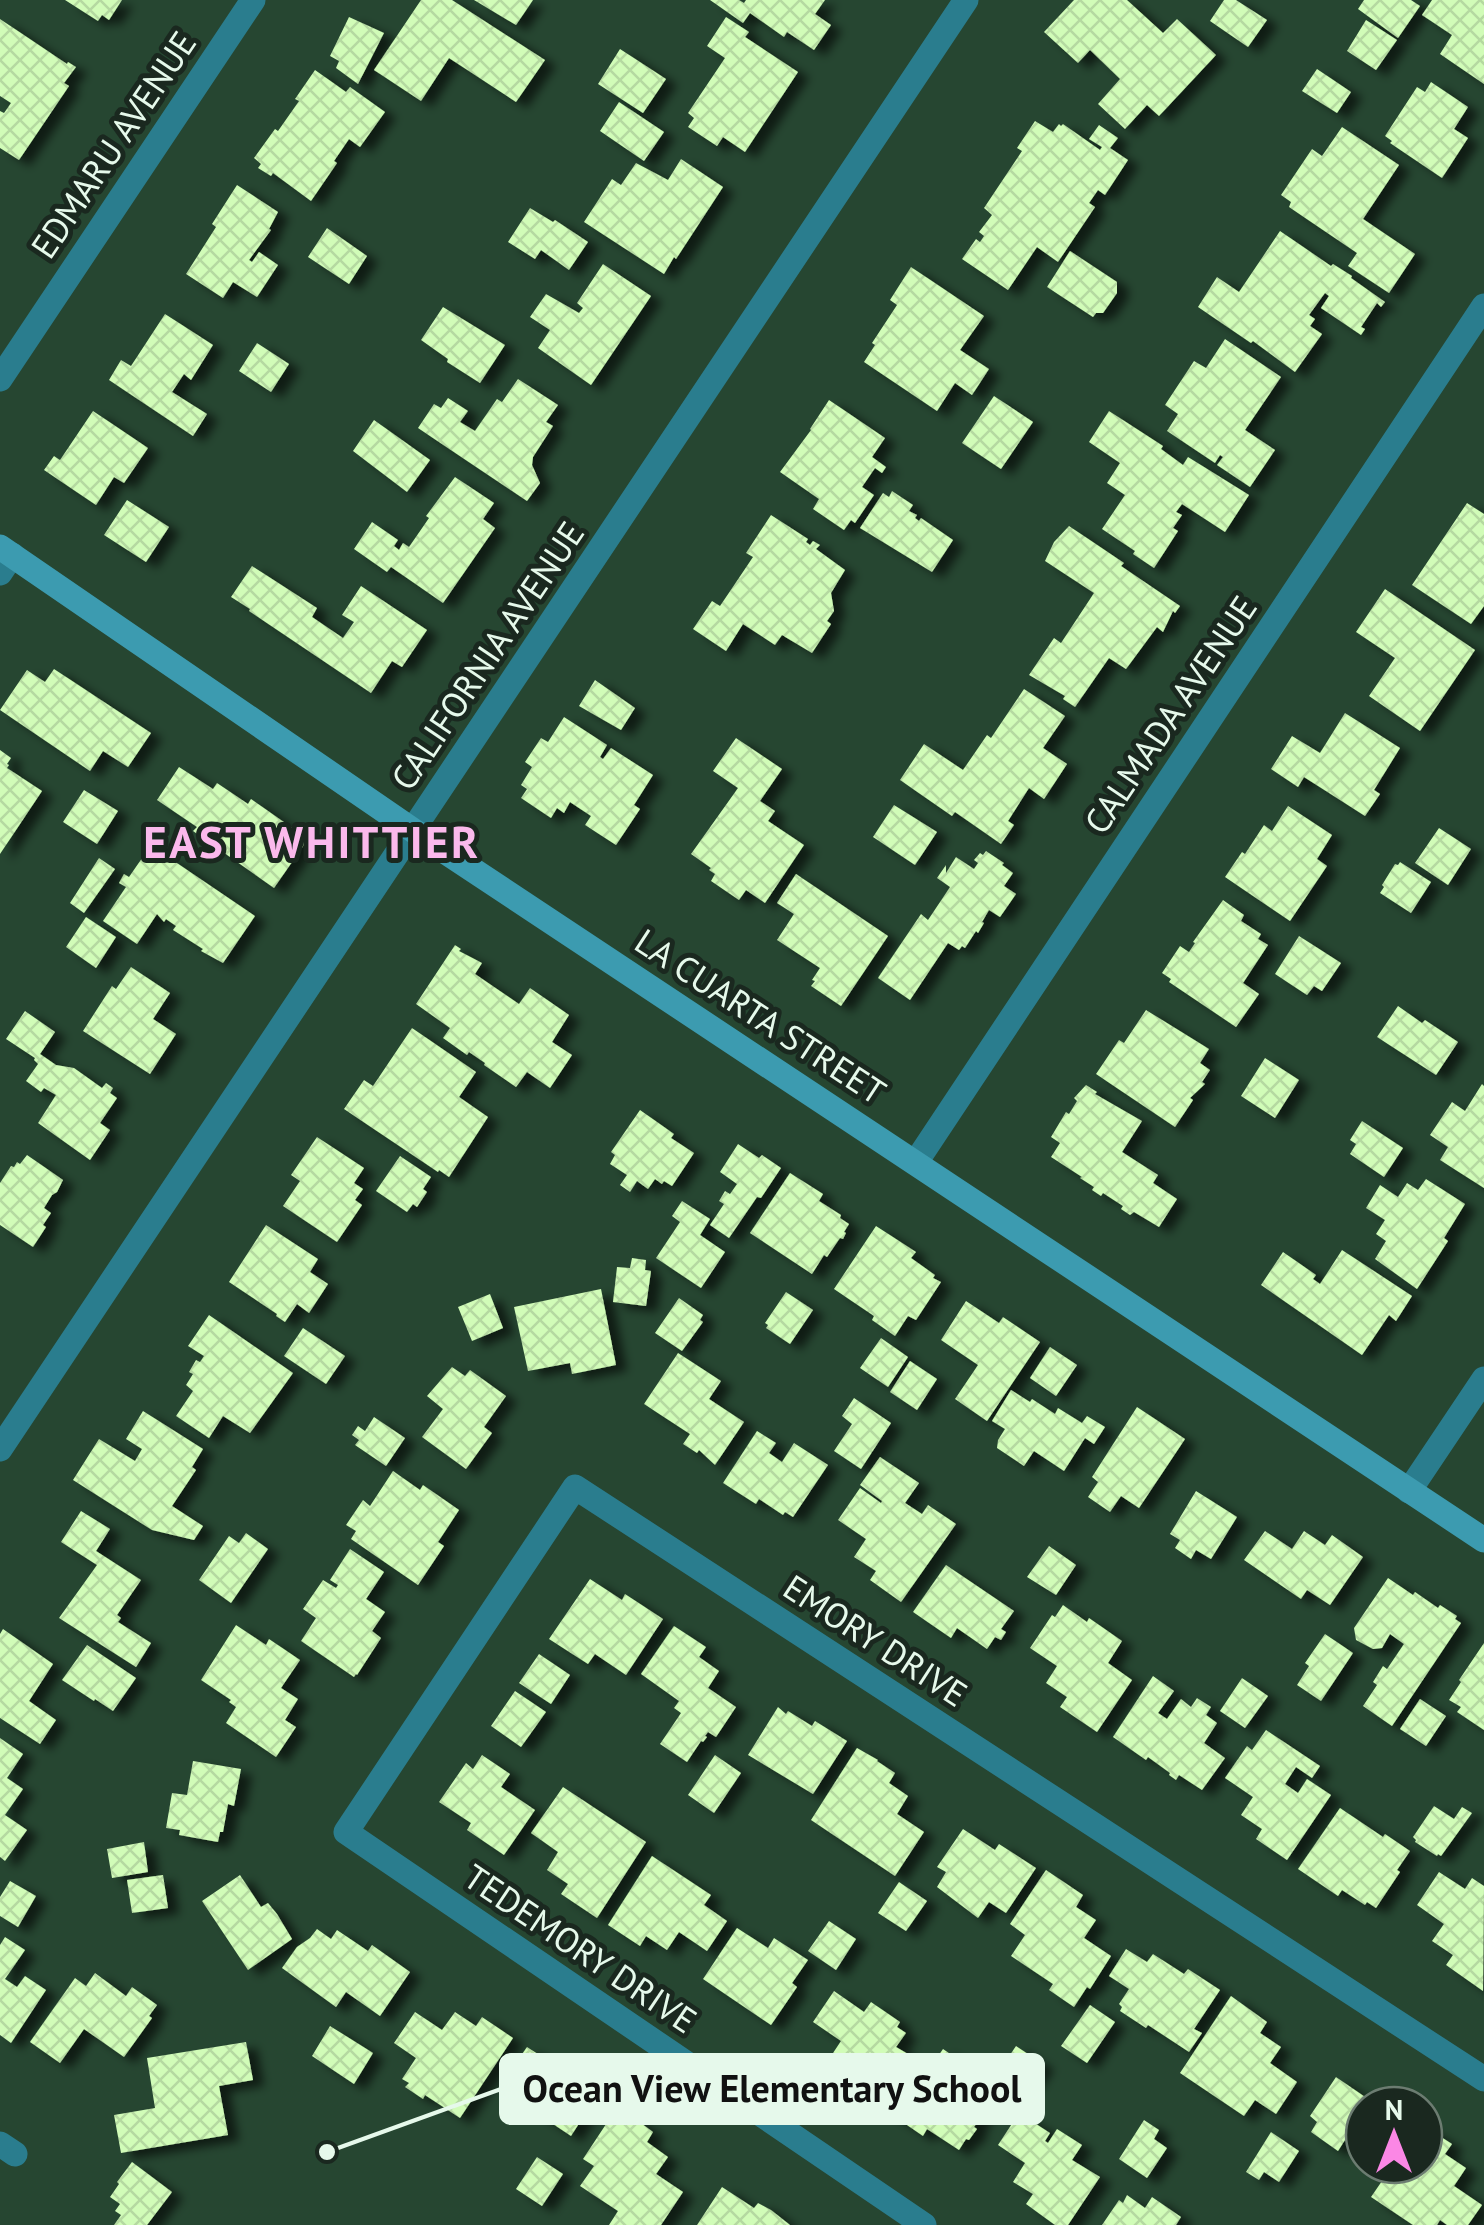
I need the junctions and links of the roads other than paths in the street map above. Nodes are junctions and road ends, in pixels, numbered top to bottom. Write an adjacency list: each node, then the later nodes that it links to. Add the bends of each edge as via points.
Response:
1 (253, 0): 4 (street, EDMARU AVENUE)
2 (966, 0): 6 (street, CALIFORNIA AVENUE)
3 (1484, 306): 7 (street, CALMADA AVENUE)
4 (0, 379)
5 (4, 559): 6 (street, LA CUARTA STREET)
6 (414, 831): 7 (street, LA CUARTA STREET); 9 (street, CALIFORNIA AVENUE)
7 (916, 1162): 10 (street, LA CUARTA STREET)
8 (1484, 1379): 10 (street)
9 (0, 1448)
10 (1410, 1491): 11 (street, LA CUARTA STREET)
11 (1484, 1540)
12 (346, 1832): 13 (street, EMORY DRIVE, via 576,1487); 14 (street, TEDEMORY DRIVE)
13 (1484, 2079)
14 (924, 2225)

